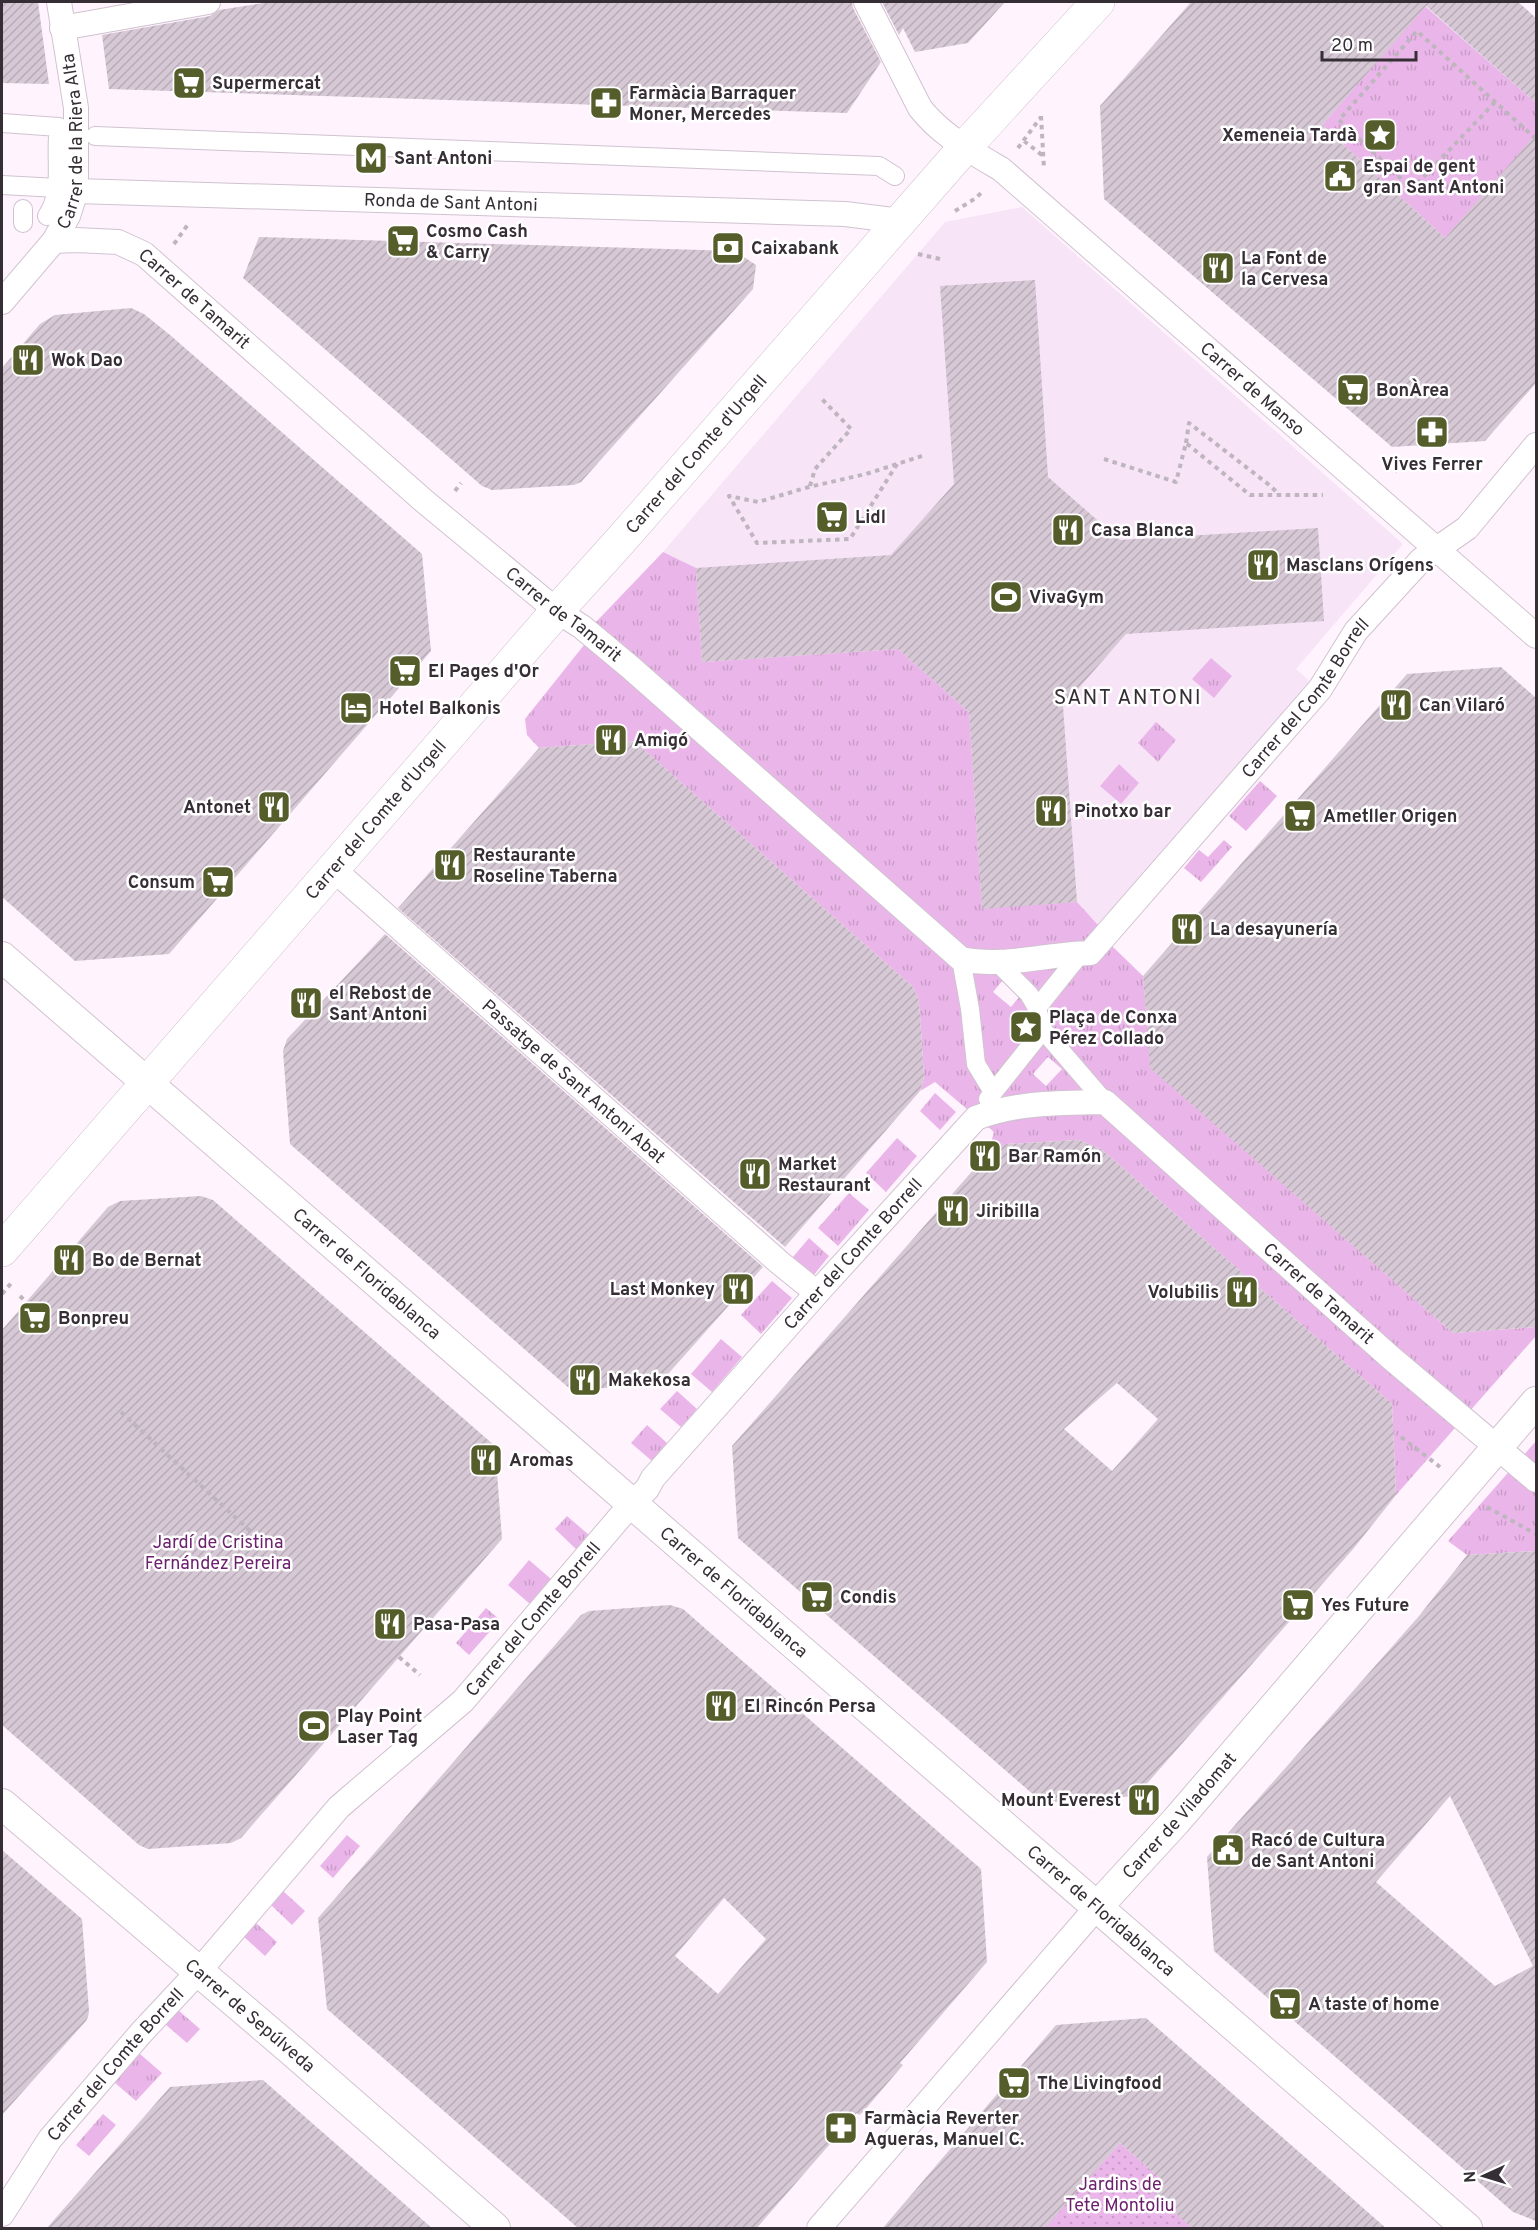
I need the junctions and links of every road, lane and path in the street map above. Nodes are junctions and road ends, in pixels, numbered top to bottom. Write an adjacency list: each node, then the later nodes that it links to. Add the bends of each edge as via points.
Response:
1 (59, 2): 6 (street, Carrer de la Riera Alta)
2 (208, 2): 5 (street)
3 (866, 2): 11 (street, Carrer de Manso, via 920,108 931,123)
4 (1098, 2): 11 (main road, Carrer del Comte d'Urgell)
5 (158, 6): 6 (street)
6 (62, 28): 15 (street, Carrer de la Riera Alta, via 76,108)
7 (1495, 102): 7 (path, via 1412,189 1339,120 1417,31); 10 (path)
8 (2, 123): 15 (street, via 59,127 57,138)
9 (95, 136): 13 (street, via 879,166)
10 (1536, 139)
11 (965, 147): 18 (main road, Carrer del Comte d'Urgell); 35 (street, Carrer de Manso, via 1001,169)
12 (1043, 155): 12 (path, via 1024,141 1041,117)
13 (895, 176)
14 (2, 185): 15 (street, Ronda de Sant Antoni)
15 (67, 190): 16 (street); 18 (street, Ronda de Sant Antoni, via 845,214); 19 (street, Carrer de la Riera Alta, via 68,216)
16 (47, 216)
17 (192, 218): 20 (path, Carrer de Tamarit)
18 (901, 221): 36 (main road, Carrer del Comte d'Urgell)
19 (54, 242): 23 (street, Carrer de la Riera Alta); 36 (street, Carrer de Tamarit, via 118,242 144,254 424,501)
20 (170, 249)
21 (918, 254): 22 (path)
22 (940, 259)
23 (2, 302)
24 (820, 397): 32 (path, via 851,429 815,469)
25 (1186, 443): 28 (path, via 1176,482); 33 (path, via 1250,495); 33 (path, via 1189,423)
26 (1536, 445): 35 (street, Carrer del Comte Borrell, via 1467,528)
27 (922, 456): 29 (path)
28 (1104, 459)
29 (897, 464): 32 (path); 32 (path, via 850,539 757,543 729,496 758,502)
30 (1401, 464): 31 (path)
31 (1395, 472)
32 (809, 487)
33 (1280, 495): 34 (path)
34 (1323, 495)
35 (1438, 549): 37 (street, Carrer de Manso); 39 (street, Carrer del Comte Borrell, via 1421,560 1356,630 1320,689 1107,935 1090,953)
36 (557, 611): 38 (main road, Carrer del Comte d'Urgell); 41 (street, Carrer de Tamarit, via 630,667)
37 (1536, 636)
38 (333, 869): 45 (main road, Carrer del Comte d'Urgell); 50 (street, Passatge de Sant Antoni Abat)
39 (1081, 953): 42 (street); 43 (street)
40 (2, 957): 45 (street, Carrer de Floridablanca)
41 (961, 958): 42 (street); 46 (street, via 976,1064)
42 (996, 961): 43 (street, via 1029,994)
43 (1037, 1008): 44 (street)
44 (1043, 1030): 46 (street); 47 (street)
45 (147, 1082): 49 (main road, Carrer del Comte d'Urgell); 59 (street, Carrer de Floridablanca)
46 (993, 1092): 48 (street)
47 (1105, 1102): 48 (street, via 1042,1103); 56 (street, Carrer de Tamarit, via 1390,1357)
48 (976, 1118): 50 (street, Carrer del Comte Borrell)
49 (2, 1250)
50 (817, 1293): 59 (street, Carrer del Comte Borrell)
51 (20, 1296): 52 (path)
52 (26, 1302)
53 (1536, 1402): 56 (street, Carrer de Viladomat)
54 (122, 1412): 62 (path)
55 (1401, 1437): 57 (path)
56 (1498, 1447): 58 (street, Carrer de Tamarit); 66 (street, Carrer de Viladomat, via 1176,1821)
57 (1446, 1472)
58 (1536, 1480)
59 (632, 1503): 66 (street, Carrer de Floridablanca); 67 (street, Carrer del Comte Borrell, via 463,1701 339,1808)
60 (1482, 1503): 61 (path)
61 (1536, 1534)
62 (286, 1564)
63 (399, 1657): 64 (path)
64 (420, 1675)
65 (2, 1804): 67 (street, Carrer de Sepúlveda)
66 (1097, 1907): 70 (street, Carrer de Viladomat); 71 (street, Carrer de Floridablanca)
67 (199, 1971): 68 (street, Carrer del Comte Borrell, via 50,2139); 69 (street, Carrer de Sepúlveda)
68 (2, 2214)
69 (495, 2229)
70 (819, 2229)
71 (1467, 2229)

